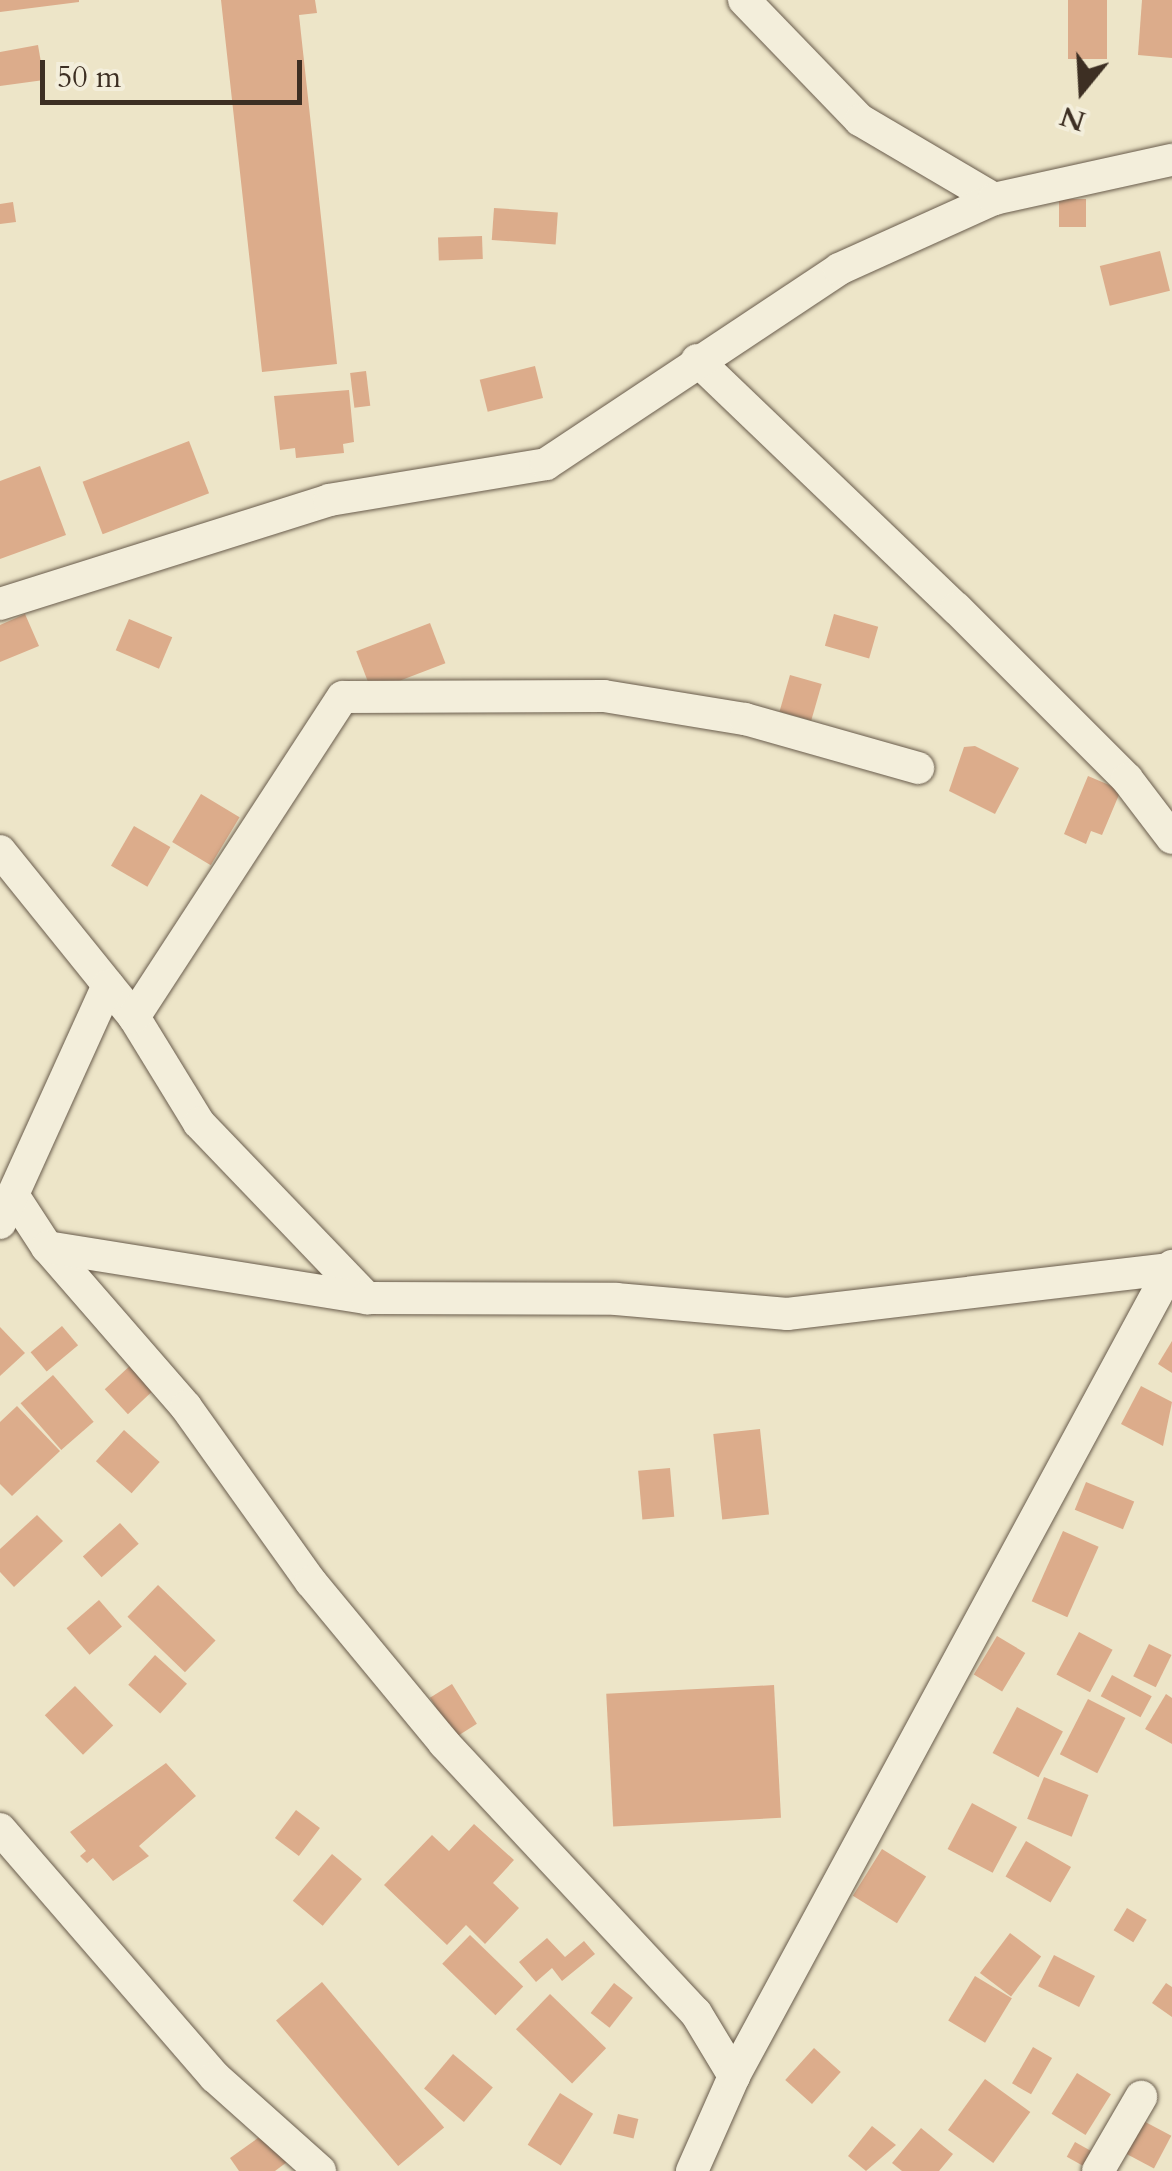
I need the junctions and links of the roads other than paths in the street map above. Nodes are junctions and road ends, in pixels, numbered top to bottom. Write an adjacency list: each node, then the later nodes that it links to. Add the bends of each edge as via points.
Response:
1 (744, 0): 3 (street, via 860,120)
2 (1172, 160): 3 (street)
3 (994, 199): 4 (street, via 839,269)
4 (697, 360): 5 (street, via 546,464 329,500); 7 (street, via 969,621 1127,780)
5 (0, 604)
6 (918, 768): 10 (street, via 745,720 604,696 344,698)
7 (1172, 838)
8 (0, 851): 9 (street)
9 (108, 985): 10 (street); 11 (street)
10 (134, 1017): 14 (street, via 220,1148)
11 (8, 1211): 12 (street)
12 (47, 1247): 14 (street); 16 (street, via 186,1407 311,1582 444,1743 696,2014)
13 (1171, 1268): 14 (street, via 788,1314 616,1299); 16 (street)
14 (367, 1298)
15 (0, 1830): 18 (street, via 215,2077)
16 (734, 2076): 19 (street)
17 (1141, 2097): 20 (street)
18 (320, 2171)
19 (692, 2171)
20 (1098, 2171)

